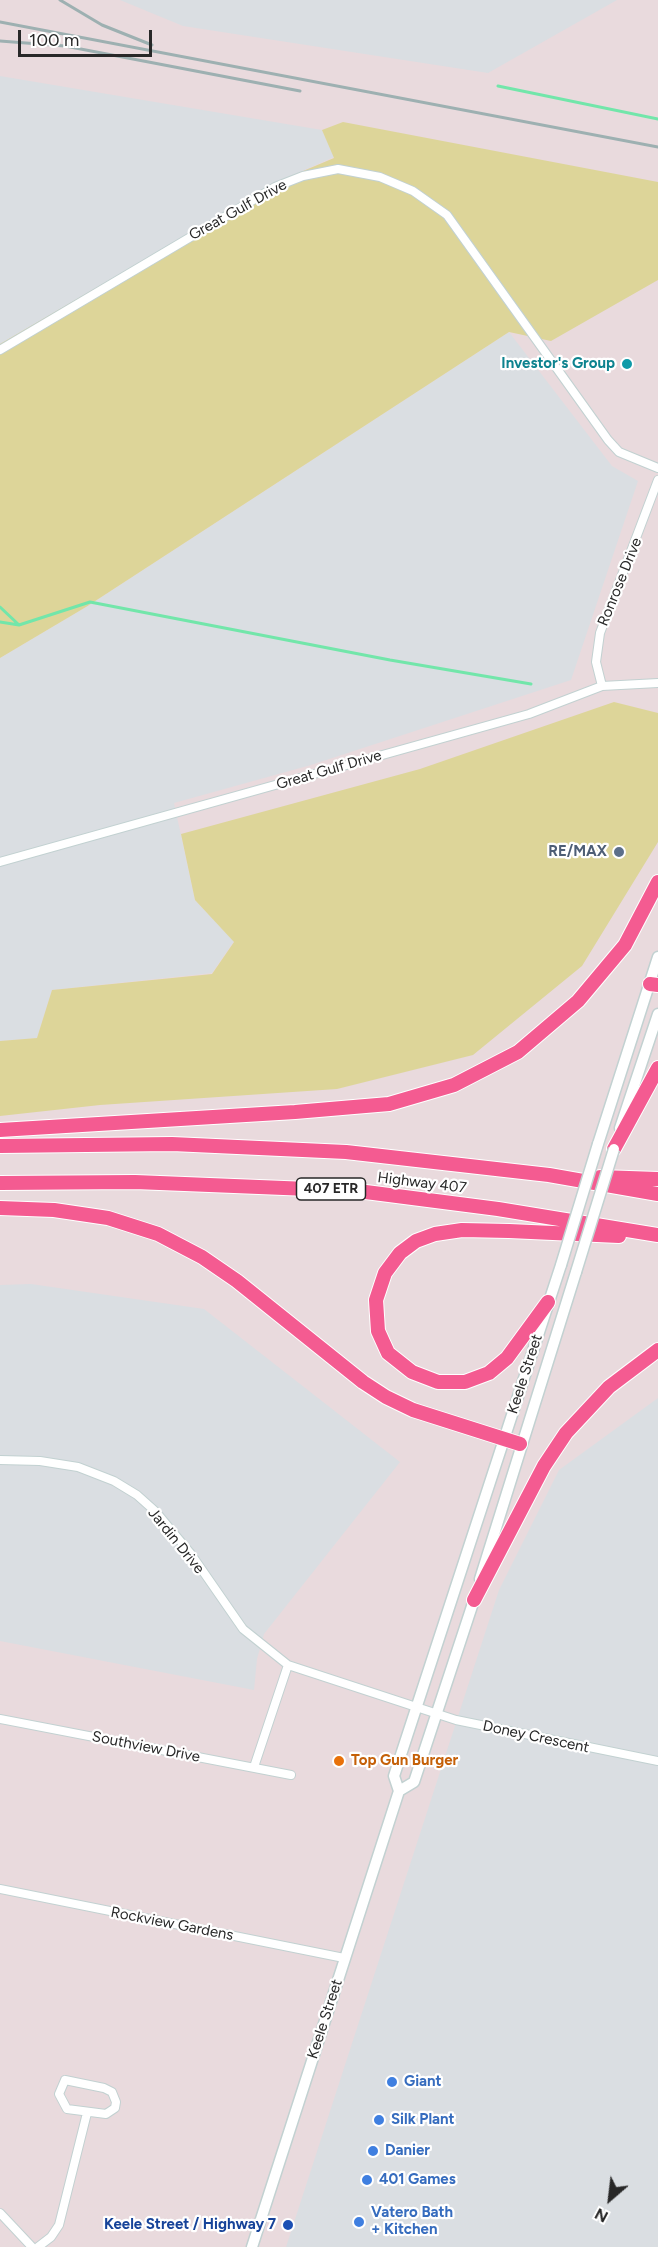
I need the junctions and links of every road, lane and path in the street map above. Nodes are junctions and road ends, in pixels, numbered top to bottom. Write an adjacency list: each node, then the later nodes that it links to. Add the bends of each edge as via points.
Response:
1 (0, 350): 2 (street, Great Gulf Drive, via 275,187 338,169 380,177 447,215 608,440 619,452)
2 (658, 468)
3 (658, 480): 5 (street, Ronrose Drive, via 600,633 597,662)
4 (658, 683): 5 (street, Great Gulf Drive)
5 (602, 686): 6 (street, Great Gulf Drive, via 530,714)
6 (0, 862)
7 (658, 882): 12 (highway, via 625,945 578,1001 518,1052 454,1085 389,1104)
8 (658, 957): 9 (main road, Keele Street)
9 (654, 985): 21 (main road, Keele Street, bridge)
10 (658, 1014): 14 (main road, Keele Street)
11 (658, 1068): 14 (highway)
12 (0, 1130)
13 (0, 1146): 15 (highway, Highway 407, via 172,1144 291,1148)
14 (614, 1149): 24 (main road, Keele Street, bridge)
15 (549, 1175): 16 (highway); 18 (highway, Highway 407)
16 (658, 1179)
17 (0, 1183): 20 (highway, Highway 407 / 407 ETR, via 135,1182 347,1191 478,1206)
18 (658, 1194)
19 (0, 1208): 23 (highway, via 108,1218 158,1234 237,1281 386,1397 413,1410)
20 (658, 1236): 21 (highway, via 462,1230 435,1234 400,1253 385,1273 376,1300 378,1331 388,1353 412,1372 438,1382 465,1382 489,1373 507,1358)
21 (548, 1302): 23 (main road, Keele Street)
22 (658, 1350): 26 (highway, via 609,1387 566,1433 544,1466)
23 (504, 1439): 24 (highway); 28 (main road, Keele Street)
24 (520, 1444): 26 (main road, Keele Street)
25 (0, 1460): 27 (street, Jardin Drive, via 78,1467 137,1495 191,1554 243,1629)
26 (474, 1600): 29 (main road, Keele Street)
27 (288, 1665): 28 (street, Jardin Drive); 32 (street)
28 (416, 1707): 29 (street, Doney Crescent); 34 (main road, Keele Street, via 394,1776)
29 (436, 1714): 31 (street, Doney Crescent); 34 (main road, Keele Street, via 414,1782)
30 (0, 1719): 32 (street, Southview Drive)
31 (658, 1761)
32 (254, 1767): 33 (street, Southview Drive)
33 (291, 1775)
34 (399, 1791): 36 (main road, Keele Street)
35 (0, 1889): 36 (street, Rockview Gardens)
36 (344, 1958): 41 (main road, Keele Street)
37 (87, 2113): 37 (street, via 106,2114 115,2108 112,2092 65,2080 60,2094 67,2109); 40 (street, via 59,2225)
38 (0, 2213): 39 (street)
39 (32, 2247)
40 (38, 2247)
41 (252, 2247)

